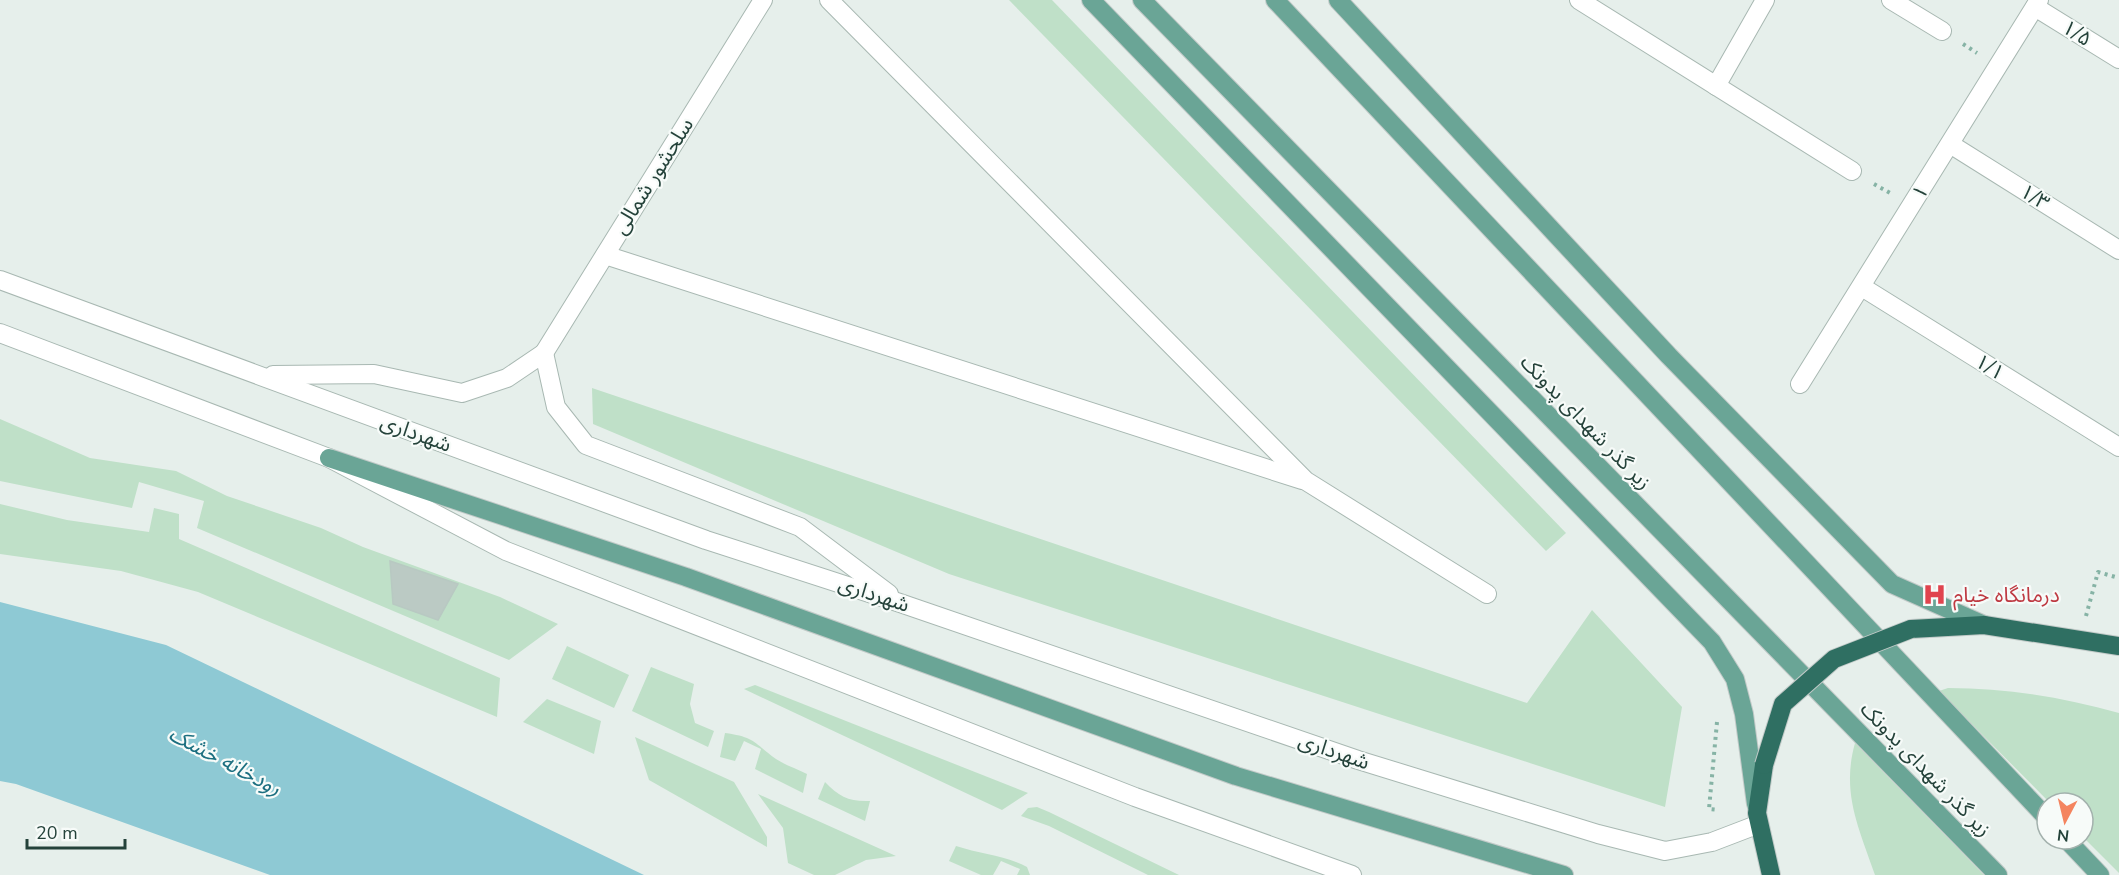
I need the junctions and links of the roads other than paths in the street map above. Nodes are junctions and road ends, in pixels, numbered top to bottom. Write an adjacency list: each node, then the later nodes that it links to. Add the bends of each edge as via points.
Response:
1 (763, 0): 17 (street, سلحشور شمالی)
2 (829, 0): 26 (street)
3 (1092, 0): 32 (main road, via 1712,642 1734,679 1744,714)
4 (1142, 0): 37 (main road, زیر گذر شهدای پدونک)
5 (1275, 0): 31 (main road)
6 (1338, 0): 29 (main road, via 1669,356 1892,584)
7 (1579, 0): 13 (street)
8 (1765, 0): 13 (street)
9 (1891, 0): 11 (street)
10 (2037, 3): 12 (street, ۱/۵); 14 (street, ۱)
11 (1942, 31)
12 (2119, 59)
13 (1716, 86): 15 (street)
14 (1950, 144): 16 (street, ۱/۳); 19 (street, ۱)
15 (1852, 171)
16 (2119, 250)
17 (605, 255): 21 (street, سلحشور شمالی); 26 (street)
18 (0, 280): 22 (street, شهرداری)
19 (1862, 287): 23 (street, ۱); 24 (street, ۱/۱)
20 (0, 333): 25 (street)
21 (544, 353): 22 (street, via 507,378 462,393 374,374); 28 (street, via 556,407 586,445 800,527)
22 (261, 376): 28 (street, شهرداری, via 706,540)
23 (1800, 384)
24 (2119, 447)
25 (329, 458): 34 (street, via 506,551 1135,797); 35 (main road, via 686,577 1236,776)
26 (1306, 481): 27 (street)
27 (1487, 594)
28 (900, 603): 32 (street, شهرداری, via 1358,760 1665,851 1712,842)
29 (1984, 625): 30 (highway); 32 (highway, bridge, via 1911,629 1834,658 1783,704 1764,765)
30 (2119, 646)
31 (2035, 805)
32 (1758, 818): 36 (highway)
33 (2078, 851): 38 (main road)
34 (1352, 875)
35 (1564, 875)
36 (1772, 875)
37 (1998, 875)
38 (2100, 875)

